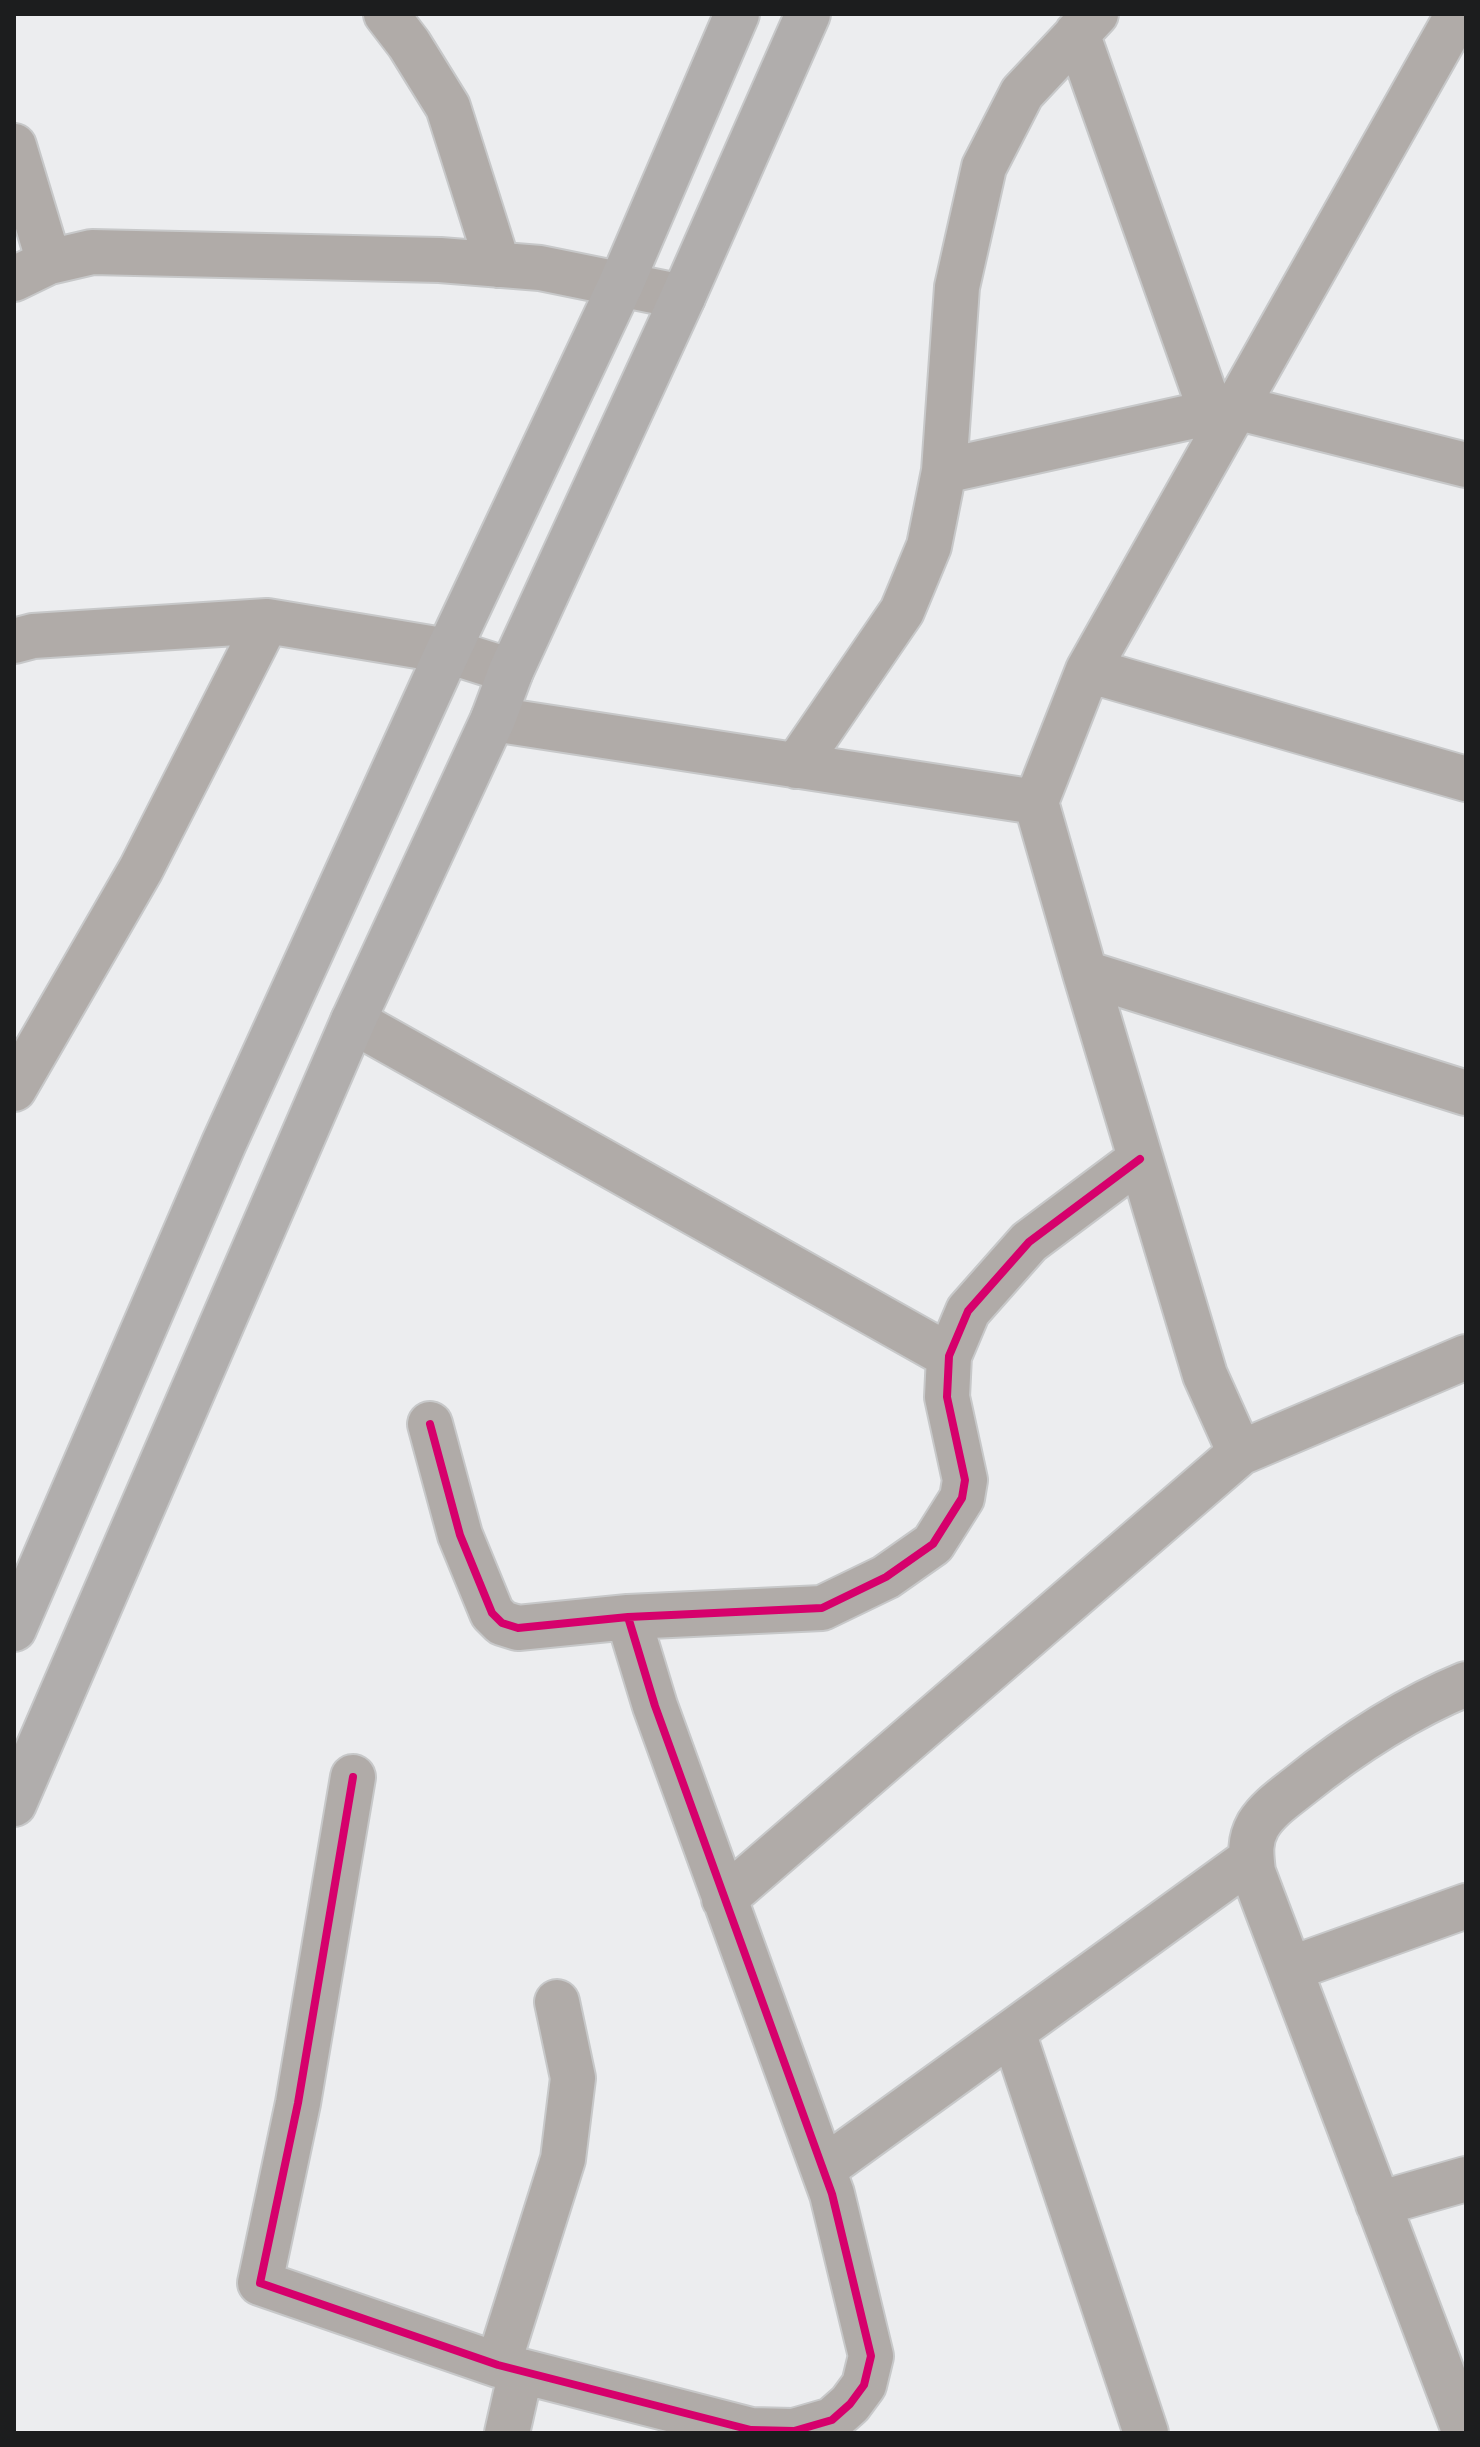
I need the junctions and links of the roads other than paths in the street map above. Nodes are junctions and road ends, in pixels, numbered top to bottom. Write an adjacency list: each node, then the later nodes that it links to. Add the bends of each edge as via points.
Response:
1 (386, 14): 7 (street, via 448,107)
2 (737, 14): 9 (main road)
3 (808, 14): 10 (main road)
4 (1458, 14): 11 (street)
5 (1087, 23): 11 (street); 13 (street, via 1022,93 984,167 957,287)
6 (14, 146): 8 (street)
7 (498, 265): 8 (street, via 92,252); 9 (street)
8 (31, 270)
9 (621, 284): 10 (street); 16 (main road)
10 (683, 297): 18 (main road)
11 (1223, 409): 12 (street); 13 (street); 17 (street)
12 (1466, 465)
13 (944, 471): 20 (street, via 929,546 902,611)
14 (267, 621): 15 (street); 16 (street); 25 (street, via 141,869)
15 (14, 641)
16 (448, 651): 18 (street); 33 (main road, via 224,1143)
17 (1088, 670): 21 (street); 22 (street)
18 (511, 671): 19 (main road)
19 (493, 719): 20 (street); 24 (main road)
20 (796, 766): 22 (street)
21 (1466, 779)
22 (1036, 802): 23 (street)
23 (1085, 973): 26 (street); 27 (street)
24 (353, 1021): 28 (street); 36 (main road)
25 (14, 1089)
26 (1466, 1093)
27 (1140, 1159): 28 (street, via 1029,1242 968,1311); 31 (street, via 1205,1375)
28 (949, 1356): 32 (street, via 947,1397 965,1480 962,1498 933,1544 886,1577 822,1608)
29 (1466, 1357): 31 (street)
30 (430, 1424): 32 (street, via 460,1535 492,1613 502,1623 518,1628)
31 (1240, 1453): 38 (street)
32 (628, 1617): 38 (street)
33 (14, 1629)
34 (1466, 1684): 37 (street, via 1369,1734 1274,1806 1258,1824)
35 (353, 1777): 46 (street, via 298,2103 260,2283)
36 (14, 1804)
37 (1251, 1859): 40 (street); 42 (street)
38 (724, 1899): 43 (street)
39 (1466, 1906): 40 (street)
40 (1290, 1969): 45 (street)
41 (557, 2002): 46 (street, via 573,2078 563,2159)
42 (1013, 2032): 43 (street); 48 (street)
43 (823, 2169): 46 (street, via 871,2356 864,2385 832,2420 794,2431 751,2430)
44 (1466, 2179): 45 (street)
45 (1378, 2204): 49 (street)
46 (510, 2368): 47 (street)
47 (507, 2433)
48 (1146, 2433)
49 (1465, 2433)

